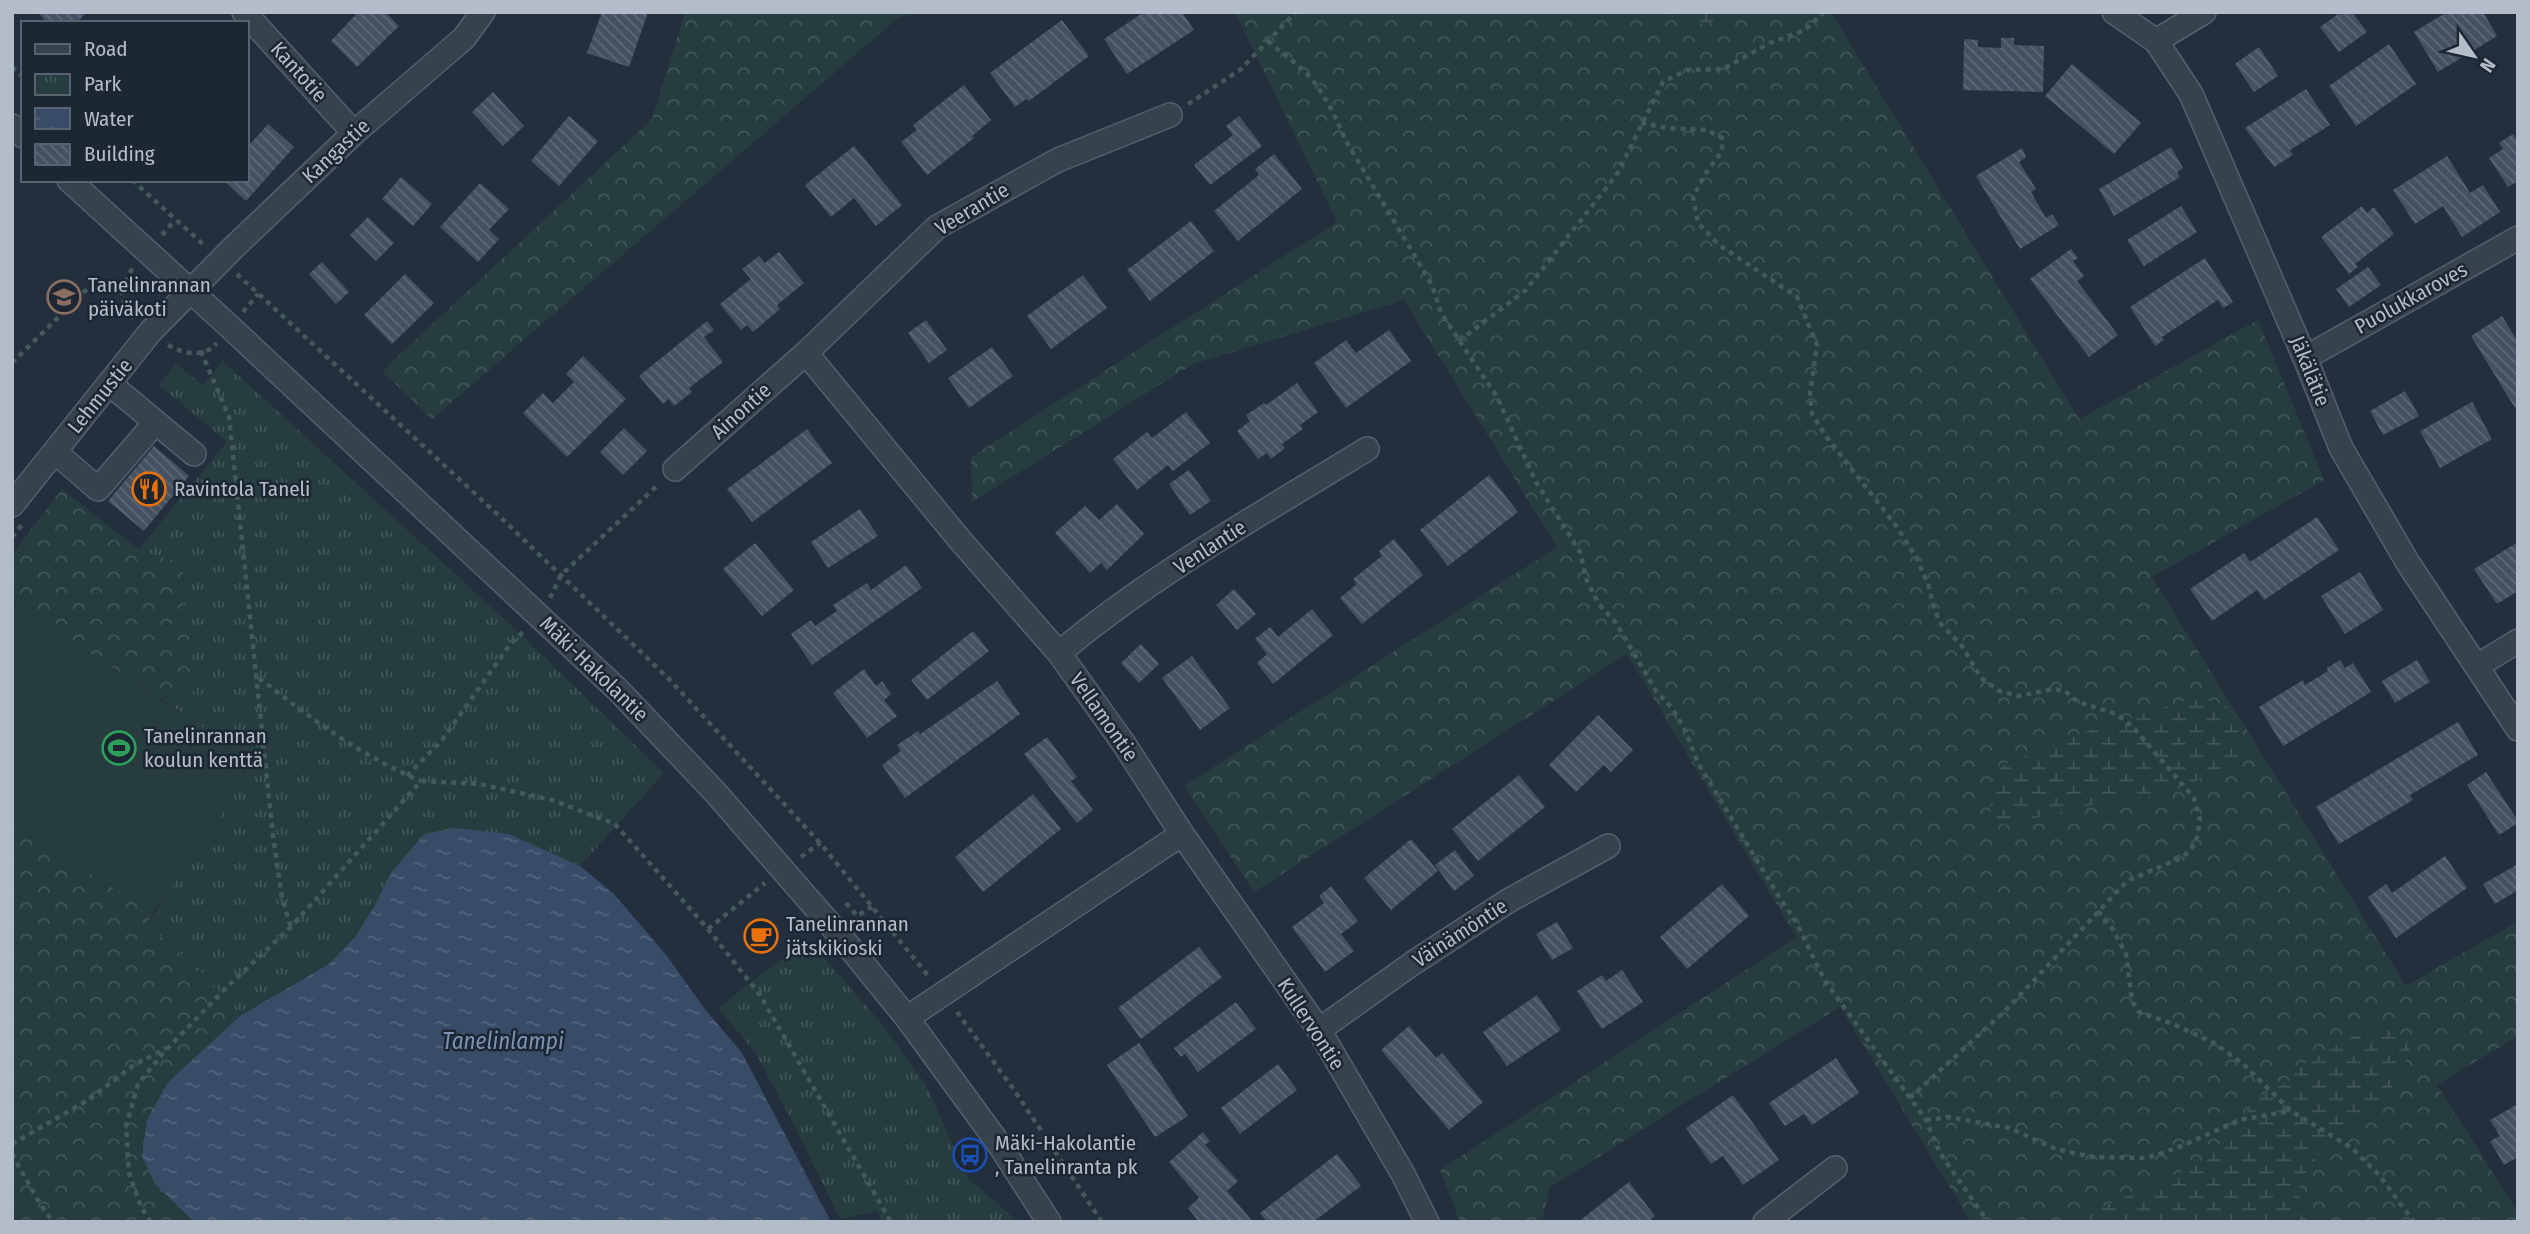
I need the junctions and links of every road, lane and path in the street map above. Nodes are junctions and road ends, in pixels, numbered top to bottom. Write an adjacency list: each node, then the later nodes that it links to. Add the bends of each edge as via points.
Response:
1 (244, 12): 11 (street, Kantotie)
2 (483, 12): 11 (street, Kangastie, via 464,38)
3 (1296, 12): 7 (path)
4 (1824, 12): 10 (path, via 1805,30 1723,69 1687,69 1663,82)
5 (2114, 12): 8 (street, Jäkälätie)
6 (2204, 12): 8 (street)
7 (1268, 41): 9 (path, via 1240,70); 17 (path, via 1318,88)
8 (2157, 41): 20 (street, Jäkälätie, via 2191,94)
9 (1170, 115): 19 (street, Veerantie, via 1058,160 937,227)
10 (1642, 123): 17 (path, via 1617,174 1526,290); 41 (path, via 1707,130 1722,138 1722,151 1693,197 1698,223 1719,244 1797,297 1817,345 1810,393 1812,414 1897,527 1924,575 1941,624 1962,646 1981,678 1999,691 2018,696 2065,691 2078,702 2116,714 2132,726 2193,798 2200,820 2196,843 2183,857 2127,880)
11 (354, 133): 16 (street, Kangastie)
12 (71, 182): 15 (street, Mäki-Hakolantie)
13 (176, 220): 15 (path)
14 (2518, 238): 20 (street, Puolukkaroves)
15 (147, 251): 16 (street, Mäki-Hakolantie); 21 (path, via 134,264 121,290 90,286)
16 (191, 291): 22 (street, Lehmustie, via 151,331); 29 (street, Mäki-Hakolantie)
17 (1460, 341): 46 (path, via 1497,397 1536,482 1580,552 1598,603 1672,708 1698,764 1796,920 1825,981)
18 (201, 351): 33 (path, via 229,417)
19 (806, 352): 27 (street, Ainontie); 31 (street, Vellamontie)
20 (2305, 358): 32 (street, Jäkälätie, via 2341,448 2408,564)
21 (12, 363)
22 (111, 385): 23 (street); 25 (street, Lehmustie)
23 (155, 423): 25 (street, via 98,489); 26 (street)
24 (1367, 449): 31 (street, Venlantie, via 1098,620)
25 (55, 452): 28 (street, Lehmustie)
26 (194, 454)
27 (675, 469): 29 (path, via 561,575)
28 (12, 505)
29 (541, 617): 35 (path, via 511,643 442,740); 43 (street, Mäki-Hakolantie, via 715,792)
30 (2518, 641): 32 (street)
31 (1059, 653): 37 (street, Vellamontie)
32 (2477, 666): 34 (street, Jäkälätie)
33 (258, 678): 35 (path, via 334,736); 42 (path, via 275,848)
34 (2518, 729)
35 (407, 776): 36 (path)
36 (421, 782): 42 (path); 54 (path, via 480,784 552,800 615,824 760,995)
37 (1182, 834): 43 (street); 44 (street, Kullervontie)
38 (1608, 846): 44 (street, Väinämöntie, via 1508,901)
39 (846, 903): 40 (path, via 857,916)
40 (872, 907)
41 (2098, 911): 46 (path, via 2007,1009); 47 (path, via 2126,954 2132,1001 2139,1012 2216,1044)
42 (291, 927): 45 (path)
43 (906, 1018): 55 (street, Mäki-Hakolantie, via 999,1144)
44 (1319, 1030): 56 (street, Kullervontie)
45 (169, 1046): 49 (path); 53 (path, via 138,1084 125,1126 129,1173)
46 (1910, 1098): 48 (path)
47 (2291, 1111): 48 (path, via 2239,1120 2147,1158 2092,1157 2056,1149 2009,1128 1948,1117); 59 (path, via 2352,1148)
48 (1926, 1120): 58 (path, via 1940,1153)
49 (12, 1144)
50 (12, 1154): 52 (path)
51 (1835, 1168): 57 (street)
52 (53, 1222)
53 (151, 1222)
54 (891, 1222)
55 (1049, 1222)
56 (1427, 1222)
57 (1765, 1222)
58 (1988, 1222)
59 (2414, 1222)

